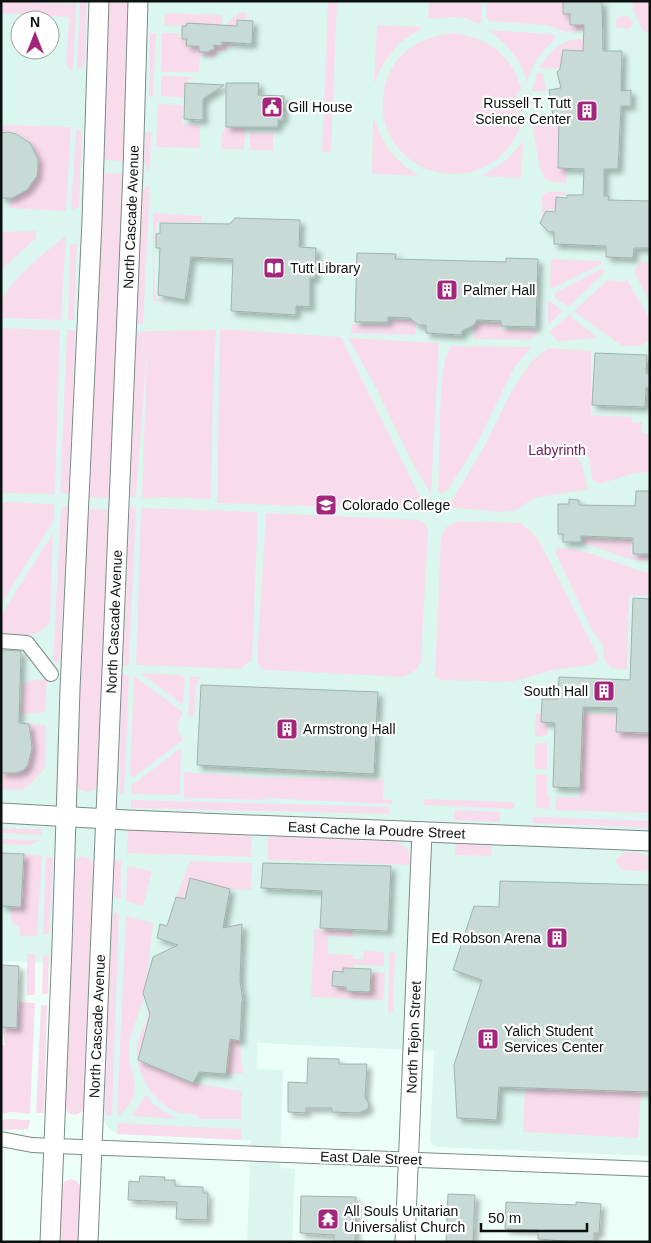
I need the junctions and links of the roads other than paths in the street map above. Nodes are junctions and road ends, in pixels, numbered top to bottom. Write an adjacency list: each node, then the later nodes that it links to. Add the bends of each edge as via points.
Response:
1 (99, 1): 6 (main road)
2 (138, 1): 7 (main road, North Cascade Avenue)
3 (1, 641): 4 (street, via 27,643)
4 (50, 674)
5 (1, 813): 6 (main road, East Cache la Poudre Street)
6 (66, 816): 7 (main road, East Cache la Poudre Street); 11 (main road)
7 (105, 819): 8 (main road, East Cache la Poudre Street); 12 (main road, North Cascade Avenue)
8 (422, 832): 9 (main road, East Cache la Poudre Street); 13 (main road, North Tejon Street)
9 (650, 841)
10 (1, 1139): 11 (street, East Dale Street)
11 (55, 1146): 12 (street, East Dale Street); 15 (main road)
12 (92, 1147): 13 (street, East Dale Street); 16 (main road, North Cascade Avenue)
13 (408, 1160): 14 (street, East Dale Street); 17 (main road, North Tejon Street)
14 (650, 1169)
15 (50, 1242)
16 (88, 1242)
17 (404, 1242)

